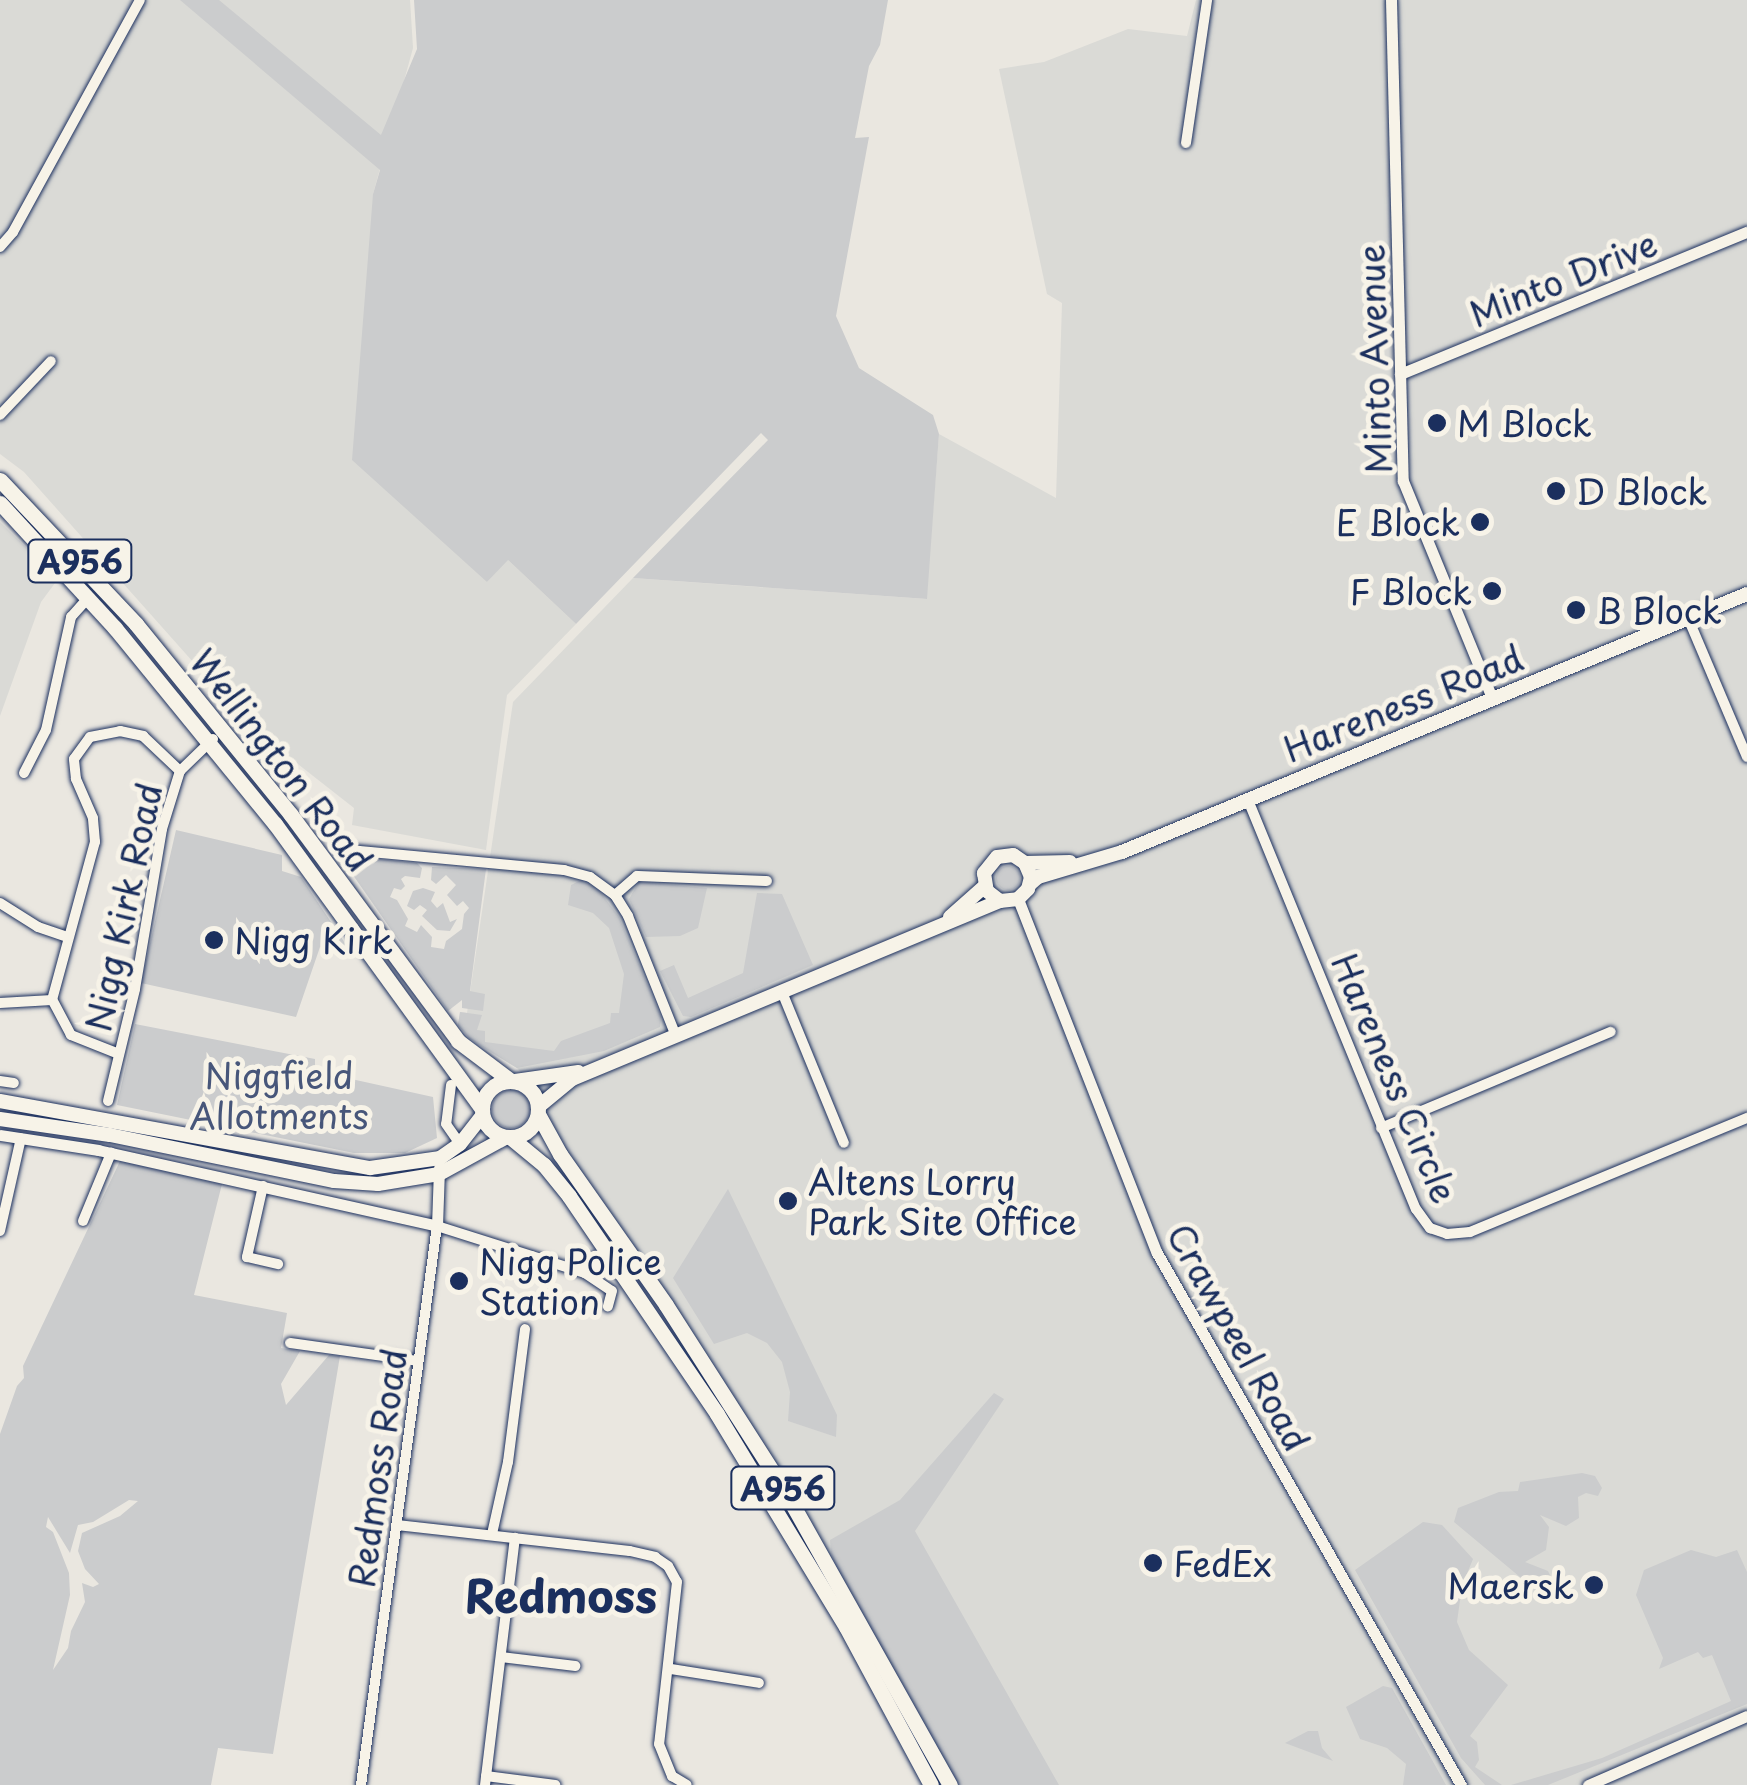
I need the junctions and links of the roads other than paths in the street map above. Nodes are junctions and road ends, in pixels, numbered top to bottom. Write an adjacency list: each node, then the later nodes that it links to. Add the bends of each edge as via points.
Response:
1 (140, 0): 6 (street)
2 (1208, 0): 4 (street)
3 (1391, 0): 8 (street, Minto Avenue)
4 (1186, 143)
5 (1747, 232): 8 (street, Minto Drive)
6 (0, 246)
7 (51, 361): 9 (street)
8 (1400, 374): 15 (street, Minto Avenue, via 1403,480)
9 (0, 415)
10 (0, 480): 16 (main road, Wellington Road / A956, via 100,584)
11 (0, 503): 13 (main road, Wellington Road / A956)
12 (1747, 594): 14 (main road, Hareness Road)
13 (89, 598): 16 (main road, Wellington Road / A956); 19 (street, via 71,616 46,730)
14 (1688, 618): 15 (main road, Hareness Road); 17 (street)
15 (1492, 698): 20 (main road, Hareness Road)
16 (215, 737): 18 (street, Nigg Kirk Road); 41 (main road, Wellington Road / A956, via 314,846 458,1041); 49 (main road, Wellington Road / A956)
17 (1747, 757)
18 (180, 770): 32 (street, Nigg Kirk Road, via 132,733 98,733 82,743 74,768 95,842); 38 (street, Nigg Kirk Road, via 162,829)
19 (24, 773)
20 (1248, 800): 23 (main road, Hareness Road); 52 (street, Hareness Circle)
21 (349, 850): 27 (street, via 574,872)
22 (1026, 863): 23 (main road, Hareness Road); 25 (main road); 26 (main road, via 1013,855 997,857 986,868)
23 (1080, 863): 25 (main road, Hareness Road)
24 (766, 881): 27 (street, via 638,876)
25 (1030, 884): 28 (main road)
26 (985, 886): 29 (main road); 31 (main road)
27 (615, 895): 37 (street)
28 (1018, 899): 29 (main road); 81 (street, Crawpeel Road, via 1157,1253)
29 (1000, 901): 31 (main road)
30 (0, 904): 32 (street, Nigg Kirk Road)
31 (938, 928): 33 (main road)
32 (67, 937): 34 (street, Nigg Kirk Road)
33 (782, 992): 37 (main road); 56 (street)
34 (52, 1000): 35 (street, Nigg Kirk Road); 38 (street, Nigg Kirk Road, via 72,1035)
35 (0, 1003)
36 (1610, 1032): 52 (street)
37 (676, 1036): 39 (main road)
38 (119, 1054): 44 (street, Nigg Kirk Road)
39 (590, 1072): 41 (main road); 48 (main road, via 563,1084)
40 (0, 1081): 42 (street)
41 (513, 1081): 48 (main road, A956, via 531,1090); 49 (main road, via 490,1089)
42 (14, 1083)
43 (451, 1085): 46 (street)
44 (108, 1101)
45 (0, 1102): 59 (main road, via 349,1166)
46 (448, 1108): 47 (street); 57 (street, via 447,1128)
47 (461, 1110)
48 (538, 1110): 54 (main road, via 528,1131); 86 (main road, A956, via 560,1154 676,1319 786,1494)
49 (482, 1112): 54 (main road, A956, via 491,1130); 57 (main road)
50 (1747, 1118): 52 (street, Hareness Circle, via 1459,1235 1424,1222)
51 (0, 1119): 60 (main road, via 110,1134 334,1181 378,1184)
52 (1381, 1128)
53 (0, 1135): 55 (street)
54 (508, 1137): 60 (main road); 85 (main road, A956, via 569,1196 717,1414 846,1627)
55 (21, 1138): 58 (street); 64 (street)
56 (844, 1142)
57 (460, 1144): 59 (main road)
58 (112, 1153): 61 (street); 62 (street)
59 (440, 1158): 60 (street, Redmoss Road)
60 (439, 1174): 63 (street, Redmoss Road)
61 (263, 1186): 63 (street); 66 (street, via 248,1257)
62 (83, 1221)
63 (437, 1226): 67 (street); 71 (street, Redmoss Road)
64 (0, 1231)
65 (594, 1257): 67 (street)
66 (278, 1264)
67 (585, 1273): 68 (street, via 612,1292)
68 (608, 1306)
69 (525, 1329): 73 (street)
70 (290, 1343): 71 (street)
71 (418, 1361): 72 (street, Redmoss Road)
72 (398, 1524): 73 (street); 82 (street, Redmoss Road)
73 (492, 1534): 74 (street)
74 (514, 1538): 75 (street); 77 (street, via 661,1560 678,1582)
75 (500, 1657): 76 (street); 80 (street)
76 (575, 1666)
77 (671, 1669): 78 (street); 84 (street, via 659,1744 666,1765)
78 (759, 1684)
79 (1747, 1716): 87 (street)
80 (485, 1780): 83 (street)
81 (1462, 1783)
82 (362, 1785)
83 (556, 1785)
84 (686, 1785)
85 (931, 1785)
86 (950, 1785)
87 (1588, 1785)

